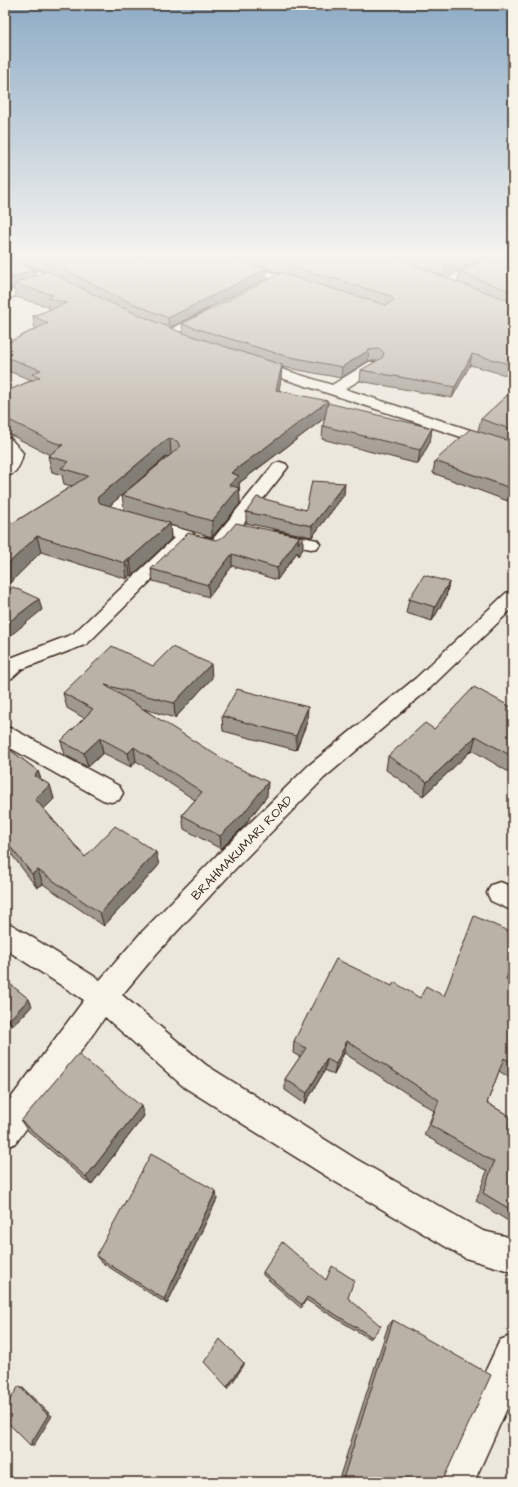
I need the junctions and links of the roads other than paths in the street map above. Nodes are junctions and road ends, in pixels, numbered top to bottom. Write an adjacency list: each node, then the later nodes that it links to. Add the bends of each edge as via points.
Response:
1 (186, 326): 3 (street)
2 (156, 329): 3 (street)
3 (169, 335): 4 (street)
4 (186, 342)
5 (239, 359): 7 (street)
6 (374, 365): 7 (street)
7 (334, 390): 9 (street)
8 (6, 442): 12 (street, via 15,453 13,464)
9 (513, 449)
10 (280, 467): 13 (street)
11 (160, 470): 14 (street, via 109,514)
12 (5, 472)
13 (246, 530): 14 (street, via 217,546); 15 (street)
14 (186, 536): 17 (street, via 80,639 15,664)
15 (311, 544)
16 (513, 597): 21 (street, BRAHMAKUMARI ROAD, via 423,683 316,772 148,944)
17 (5, 672)
18 (5, 735): 19 (street)
19 (111, 793)
20 (5, 934): 21 (street)
21 (103, 997): 22 (street, BRAHMAKUMARI ROAD); 23 (street, via 201,1080 345,1170 477,1246)
22 (5, 1132)
23 (513, 1255)
24 (513, 1352): 25 (street)
25 (454, 1482)

